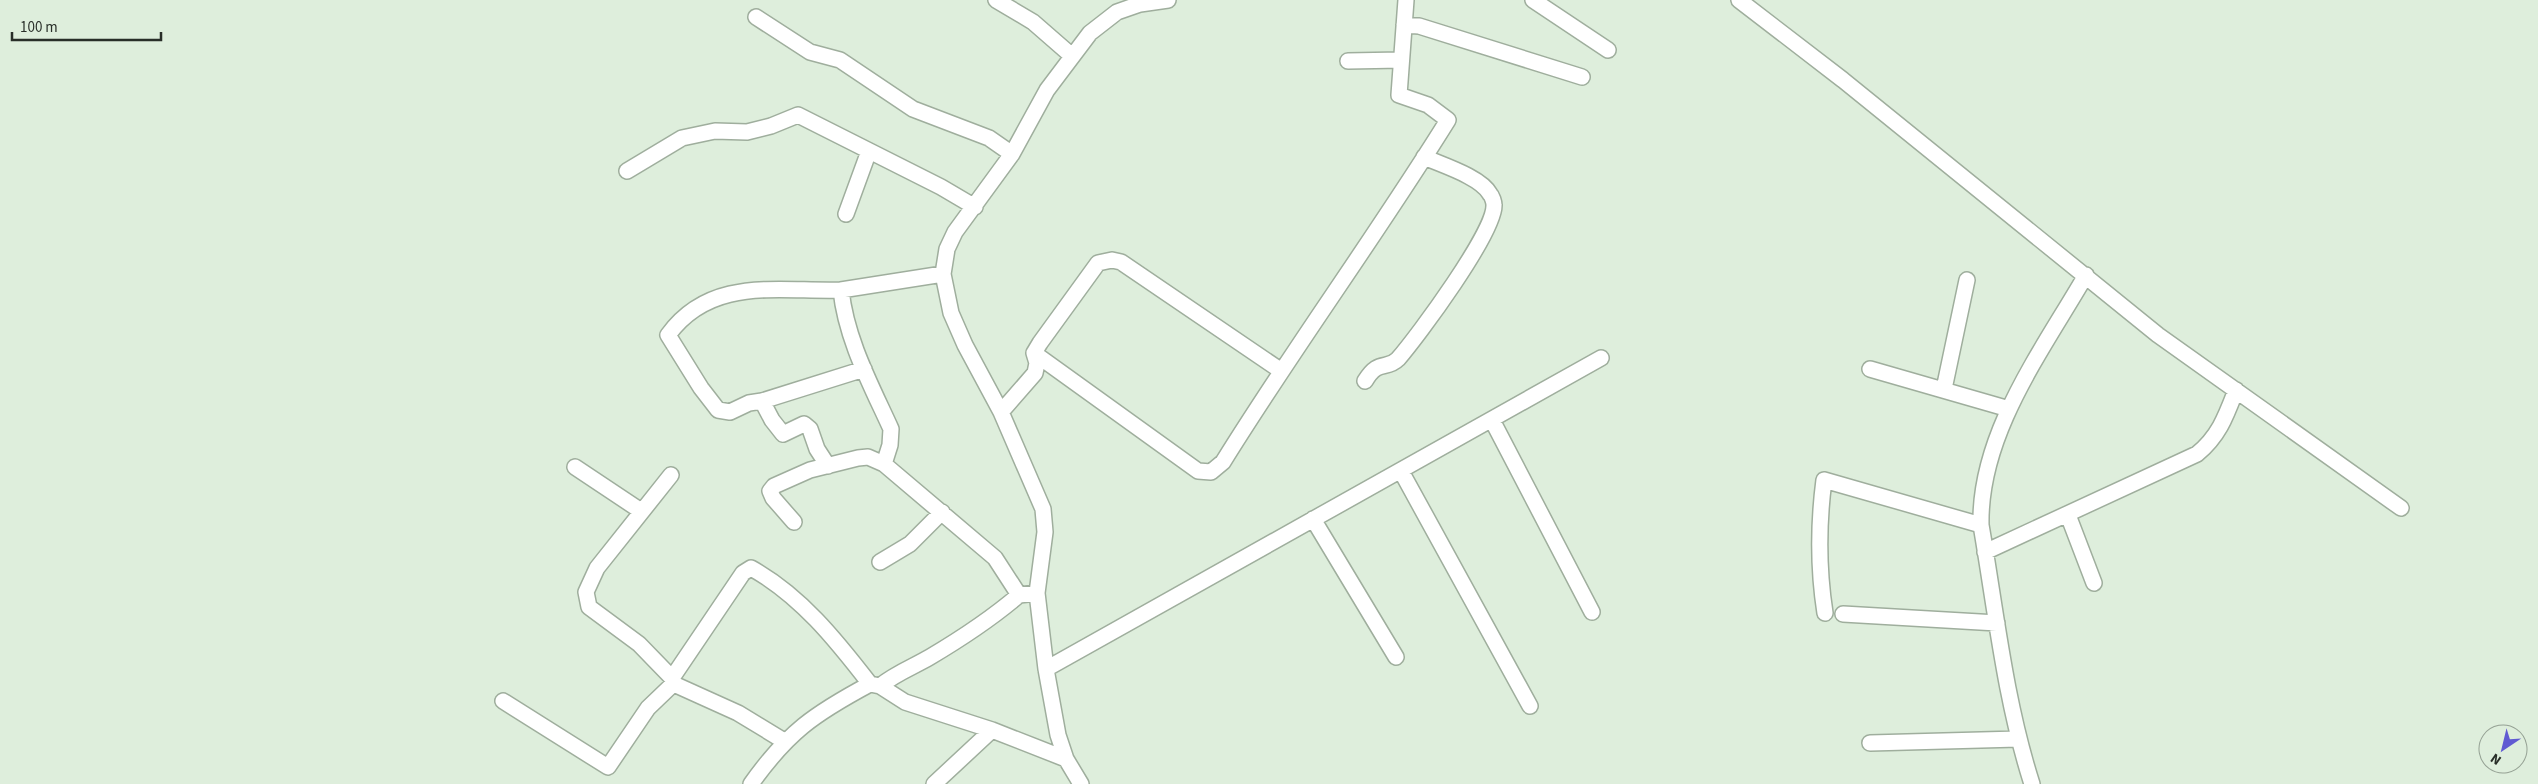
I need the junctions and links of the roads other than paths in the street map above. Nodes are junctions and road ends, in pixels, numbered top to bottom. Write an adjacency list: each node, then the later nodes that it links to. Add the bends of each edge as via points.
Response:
1 (996, 0): 10 (street, via 1033,22)
2 (1168, 0): 6 (street)
3 (1406, 0): 8 (street)
4 (1533, 0): 9 (street)
5 (1739, 0): 21 (street)
6 (1118, 6): 10 (street)
7 (756, 16): 15 (street, via 810,52 840,60 913,110 989,138)
8 (1404, 26): 11 (street); 13 (street, via 1419,26)
9 (1608, 50)
10 (1072, 56): 15 (street, via 1047,90)
11 (1401, 60): 12 (street); 16 (street, via 1399,95 1428,105 1448,120)
12 (1348, 61)
13 (1582, 77)
14 (869, 151): 17 (street, via 798,115 747,132 715,131 682,138); 18 (street); 19 (street)
15 (1012, 154): 18 (street)
16 (1424, 157): 28 (street, via 1323,312); 29 (street, via 1477,181 1490,192 1494,204 1491,218 1456,284 1396,361 1372,369)
17 (627, 171)
18 (975, 207): 20 (street, via 955,232 947,249)
19 (846, 214)
20 (943, 274): 23 (street); 34 (street, via 951,313)
21 (2086, 275): 31 (street, via 2158,336); 33 (street)
22 (1967, 280): 30 (street)
23 (840, 290): 26 (street, via 849,332); 32 (street, via 768,288 714,298 682,317 671,329 668,335 718,410 730,412)
24 (1034, 354): 28 (street, via 1098,263 1112,260 1120,262); 28 (street, via 1198,471 1210,472 1223,462); 34 (street, via 1037,363 1035,373)
25 (1601, 358): 35 (street)
26 (864, 369): 32 (street); 36 (street, via 891,429)
27 (1870, 369): 30 (street)
28 (1280, 370)
29 (1365, 382)
30 (1944, 389): 33 (street)
31 (2236, 390): 41 (street); 44 (street, via 2221,428 2197,454)
32 (762, 401): 37 (street, via 783,434 804,424 810,428 817,449)
33 (2009, 408): 47 (street, via 1985,475 1980,500)
34 (1001, 412): 51 (street, via 1044,509 1045,532)
35 (1492, 420): 39 (street); 53 (street)
36 (884, 464): 37 (street, via 868,457); 43 (street)
37 (828, 466): 46 (street, via 810,470 774,486 770,491)
38 (575, 467): 42 (street)
39 (1401, 471): 45 (street); 62 (street)
40 (671, 475): 42 (street, via 656,497)
41 (2402, 508)
42 (641, 511): 59 (street, via 597,568 586,592 589,607 639,644)
43 (942, 512): 49 (street, via 910,544); 52 (street, via 995,558)
44 (2068, 515): 48 (street); 50 (street)
45 (1313, 519): 57 (street); 58 (street)
46 (794, 522)
47 (1981, 525): 48 (street); 54 (street, via 1824,480 1818,542)
48 (1986, 552): 56 (street)
49 (880, 562)
50 (2094, 583)
51 (1037, 592): 52 (street); 58 (street)
52 (1019, 594): 60 (street, via 988,621 928,658)
53 (1592, 612)
54 (1825, 614)
55 (1843, 614): 56 (street)
56 (1997, 623): 64 (street)
57 (1396, 657)
58 (1046, 669): 67 (street, via 1058,735)
59 (672, 681): 60 (street, via 743,573 751,568 816,618); 61 (street, via 648,708 608,767); 65 (street, via 701,698 738,713)
60 (875, 685): 63 (street, via 905,702); 65 (street, via 805,722)
61 (503, 701)
62 (1530, 706)
63 (992, 730): 67 (street); 69 (street)
64 (2018, 739): 66 (street); 71 (street)
65 (784, 741): 68 (street)
66 (1870, 743)
67 (1066, 759): 70 (street)
68 (751, 784)
69 (934, 784)
70 (1081, 784)
71 (2032, 784)

